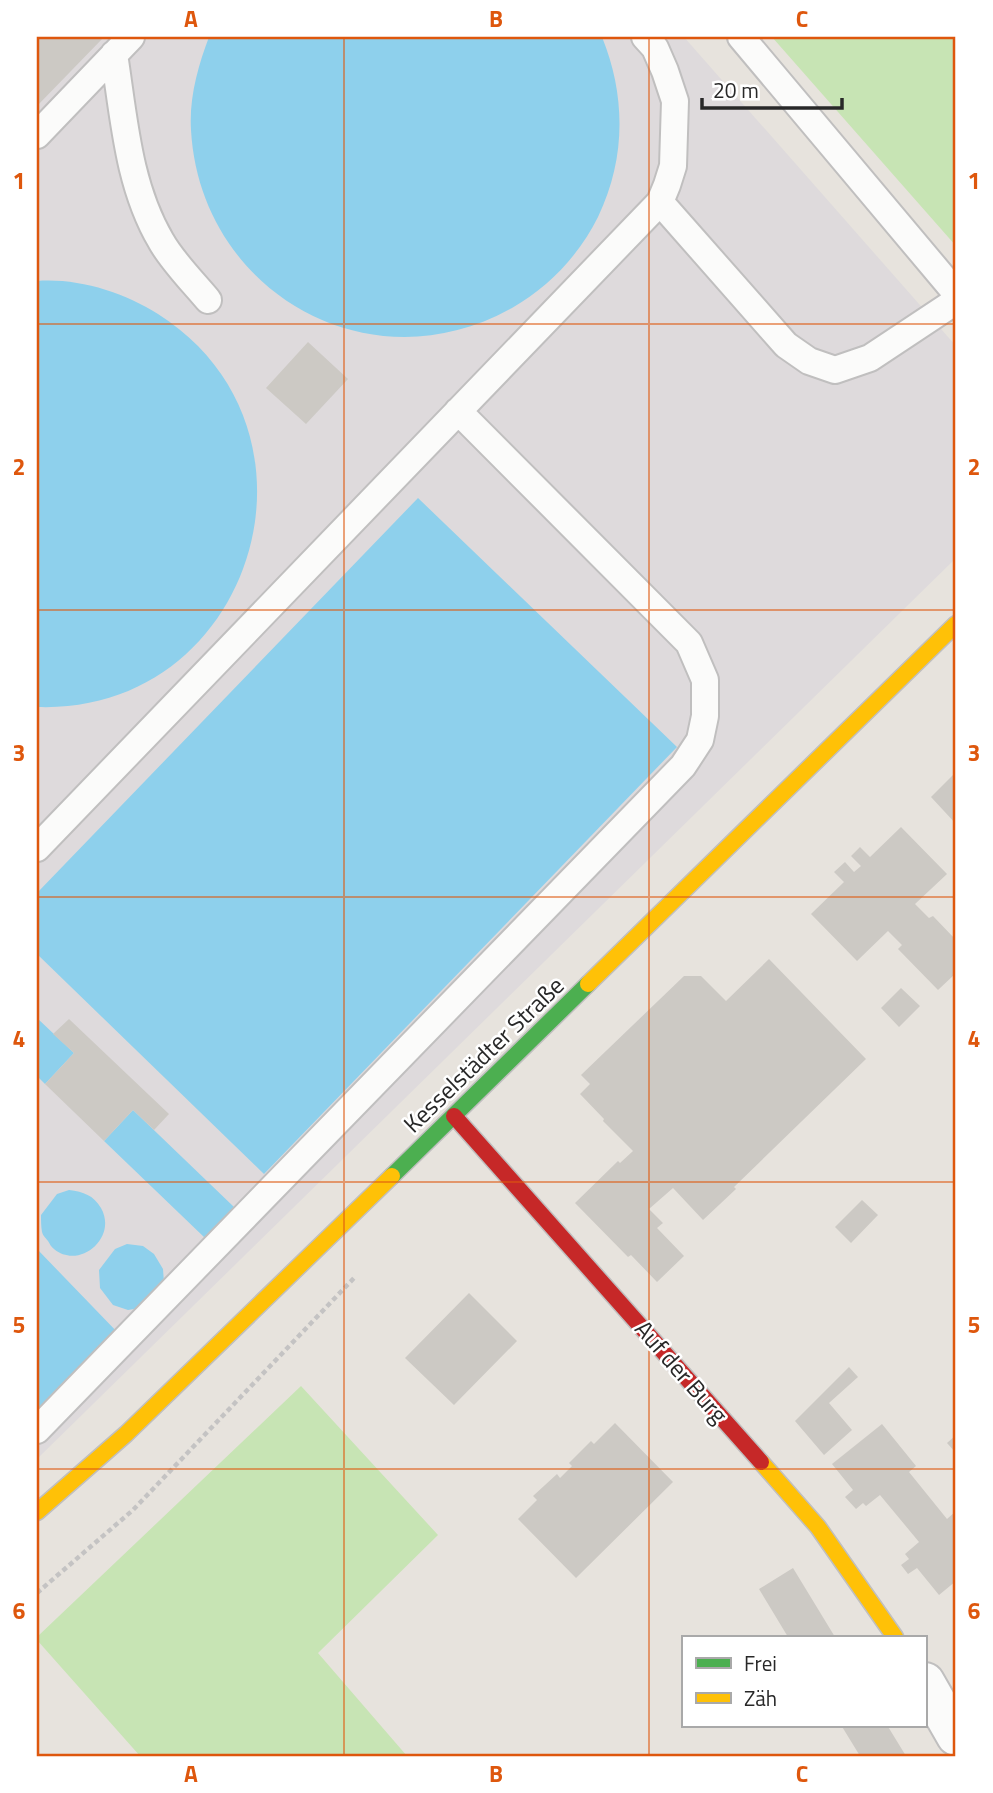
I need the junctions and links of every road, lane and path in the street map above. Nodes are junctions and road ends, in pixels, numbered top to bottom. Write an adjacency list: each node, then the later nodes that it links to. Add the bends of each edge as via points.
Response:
1 (645, 37): 5 (lane, via 655,48 675,101 673,166)
2 (741, 37): 6 (lane)
3 (122, 46): 4 (lane); 7 (lane, via 127,144 142,202 162,243)
4 (37, 135)
5 (660, 202): 8 (lane, via 786,345 809,361 835,370 870,358); 9 (lane)
6 (956, 293)
7 (208, 300)
8 (956, 301)
9 (458, 411): 11 (lane); 14 (lane, via 689,643 705,680 700,740 683,766)
10 (956, 624): 12 (main road, Kesselstädter Straße)
11 (37, 848)
12 (454, 1116): 15 (main road, Kesselstädter Straße, via 126,1434); 17 (main road, Auf der Burg, via 818,1527)
13 (355, 1277): 16 (path, via 133,1510)
14 (37, 1430)
15 (37, 1512)
16 (37, 1593)
17 (894, 1636)
18 (926, 1684): 19 (street)
19 (956, 1736)

